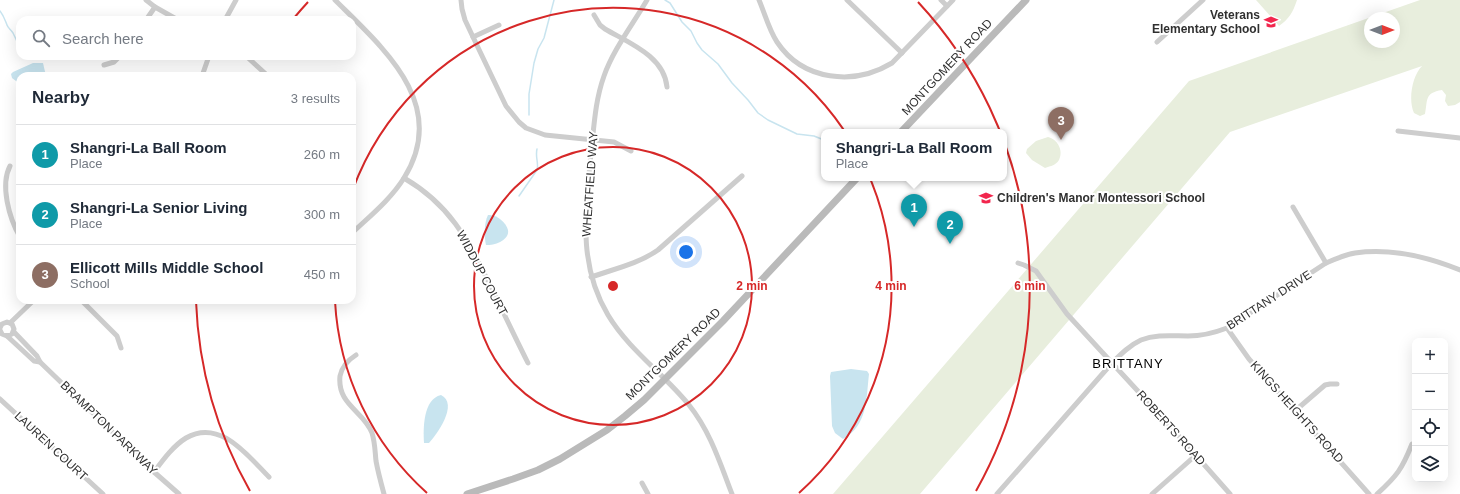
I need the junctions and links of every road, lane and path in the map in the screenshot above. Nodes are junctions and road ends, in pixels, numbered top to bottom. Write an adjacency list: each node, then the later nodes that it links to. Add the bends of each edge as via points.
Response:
1 (146, 0): 13 (street)
2 (236, 0): 17 (street)
3 (335, 0): 18 (street)
4 (461, 0): 21 (street, via 465,20)
5 (647, 0): 22 (street, WHEATFIELD WAY)
6 (759, 0): 24 (street, via 772,32 785,51 794,60 816,73 841,78 865,75 892,63)
7 (847, 0): 24 (street)
8 (941, 0): 12 (street)
9 (953, 0): 12 (street)
10 (1026, 0): 32 (main road, MONTGOMERY ROAD)
11 (1203, 0): 23 (street)
12 (947, 6): 24 (street)
13 (155, 7): 15 (street); 16 (street)
14 (594, 15): 22 (street, via 600,25)
15 (149, 16)
16 (171, 16)
17 (227, 16)
18 (351, 16)
19 (356, 21): 39 (street, via 392,59 403,74 415,101 418,142)
20 (499, 25): 21 (street)
21 (473, 37): 35 (street, via 506,106 519,122 526,128 545,135)
22 (623, 40): 31 (street, via 656,62 665,75); 35 (street, WHEATFIELD WAY, via 610,61 600,89)
23 (1157, 42)
24 (902, 53)
25 (116, 60): 28 (street)
26 (208, 60): 29 (street)
27 (250, 60): 30 (street)
28 (104, 65)
29 (203, 72)
30 (264, 72)
31 (667, 87)
32 (904, 129)
33 (1398, 131): 34 (street)
34 (1460, 138)
35 (593, 140): 36 (street, via 614,142); 47 (street, WHEATFIELD WAY, via 585,216 585,240)
36 (631, 151)
37 (10, 166): 42 (street, via 4,176 4,194 7,209)
38 (742, 176): 47 (street, via 648,257)
39 (404, 178): 43 (street); 57 (street, WIDDUP COURT, via 420,187 455,222 471,246)
40 (854, 181): 59 (main road, MONTGOMERY ROAD, via 723,322)
41 (1293, 207): 45 (street)
42 (16, 228)
43 (356, 229)
44 (1018, 263): 58 (street, ROBERTS ROAD, via 1036,271 1067,314)
45 (1326, 263): 46 (street, BRITTANY DRIVE, via 1354,253 1382,252 1416,257); 52 (street, BRITTANY DRIVE)
46 (1460, 270)
47 (591, 276): 59 (street, WHEATFIELD WAY, via 598,296 617,328)
48 (30, 304): 51 (street, via 16,317)
49 (85, 304): 54 (street, via 117,336)
50 (0, 317): 51 (street, BRAMPTON PARKWAY)
51 (11, 326): 53 (street, via 10,336); 53 (street, via 2,324); 56 (street, BRAMPTON PARKWAY)
52 (1227, 328): 58 (street, BRITTANY DRIVE, via 1202,336 1164,336 1141,340); 62 (street, KINGS HEIGHTS ROAD, via 1249,359)
53 (2, 334): 56 (street, BRAMPTON PARKWAY, via 34,361)
54 (121, 348)
55 (356, 355): 70 (street, via 346,362 343,368 342,396 373,436)
56 (40, 362): 65 (street, BRAMPTON PARKWAY)
57 (528, 363)
58 (1112, 363): 64 (street, ROBERTS ROAD); 74 (street, BRITTANY DRIVE)
59 (665, 380): 71 (main road, MONTGOMERY ROAD, via 607,430 560,459 538,470); 73 (street, WHEATFIELD WAY, via 690,406 703,425)
60 (1337, 384): 62 (street, via 1325,385)
61 (0, 399): 68 (street, LAUREN COURT)
62 (1296, 410): 77 (street, KINGS HEIGHTS ROAD)
63 (1412, 444): 78 (street, via 1402,468)
64 (1196, 455): 75 (street); 76 (street, ROBERTS ROAD)
65 (154, 472): 66 (street, via 186,438 206,433 226,437); 69 (street, BRAMPTON PARKWAY)
66 (269, 477)
67 (642, 484): 72 (street)
68 (103, 494)
69 (179, 494)
70 (384, 494)
71 (467, 494)
72 (648, 494)
73 (732, 494)
74 (998, 494)
75 (1152, 494)
76 (1230, 494)
77 (1369, 494)
78 (1377, 494)

